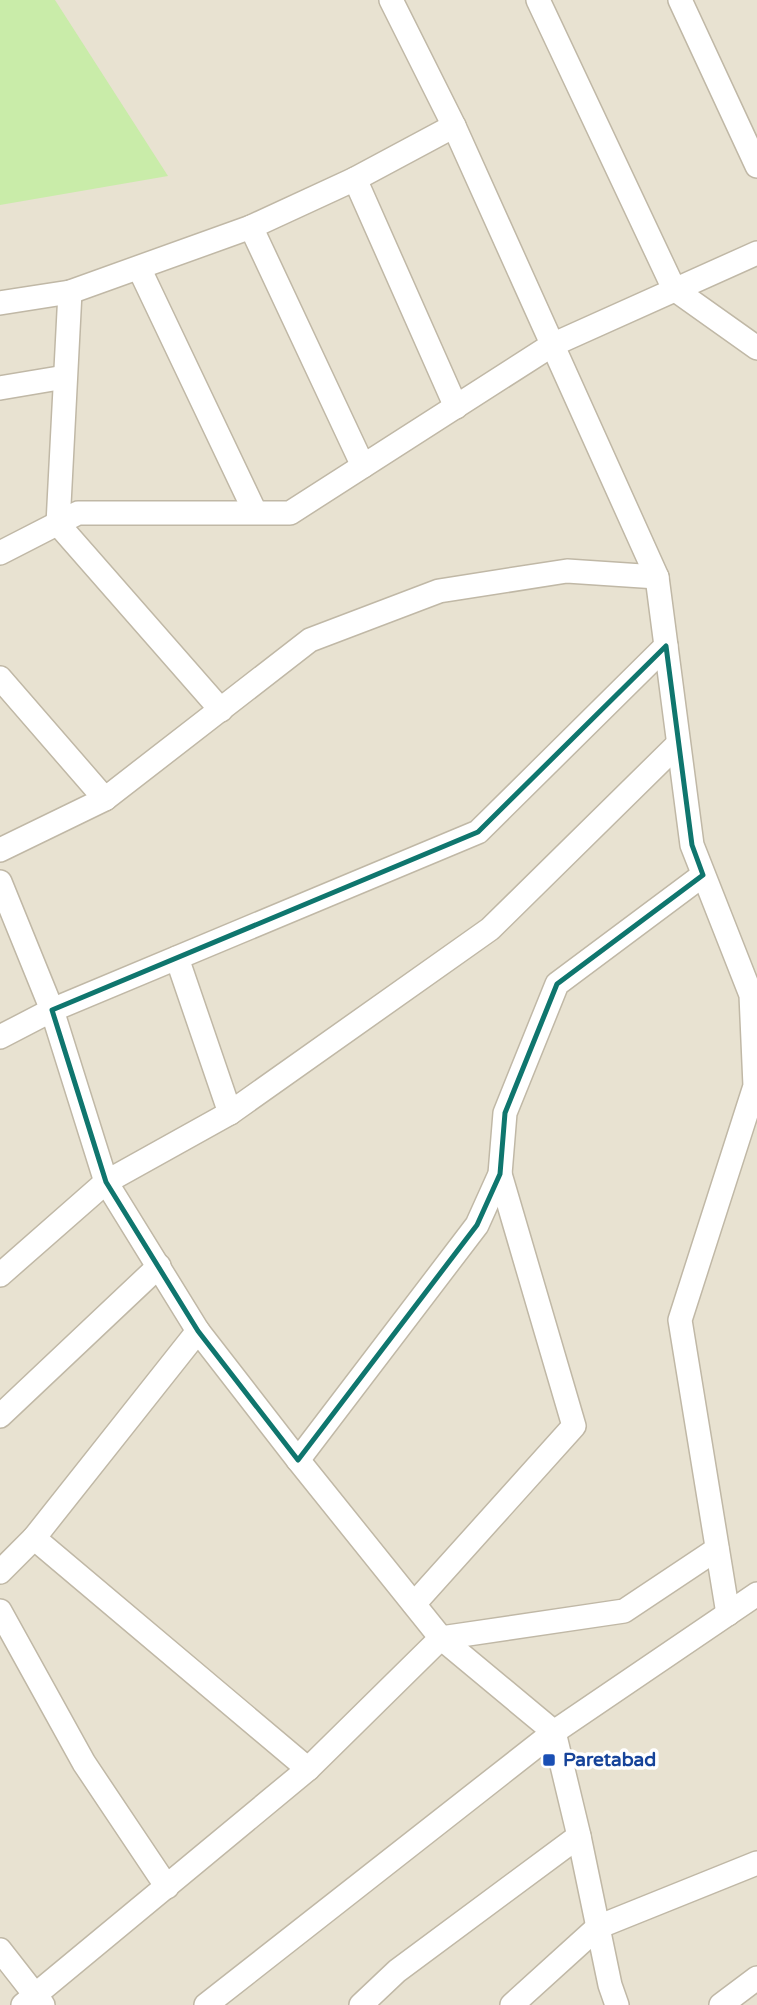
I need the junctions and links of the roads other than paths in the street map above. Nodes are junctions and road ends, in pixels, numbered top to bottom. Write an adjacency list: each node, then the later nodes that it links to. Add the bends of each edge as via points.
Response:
1 (391, 0): 4 (street)
2 (538, 0): 10 (street)
3 (680, 0): 5 (street)
4 (454, 126): 6 (street); 13 (street)
5 (757, 166)
6 (355, 179): 7 (street); 17 (street)
7 (251, 228): 9 (street); 18 (street)
8 (757, 253): 10 (street)
9 (139, 268): 11 (street); 19 (street)
10 (674, 289): 13 (street); 14 (street)
11 (70, 292): 12 (street); 15 (street)
12 (0, 303)
13 (552, 345): 17 (street); 22 (street)
14 (757, 348)
15 (65, 377): 16 (street); 20 (street)
16 (0, 388)
17 (456, 407): 18 (street)
18 (363, 466): 19 (street, via 290,513)
19 (255, 512): 20 (street, via 78,513)
20 (58, 524): 21 (street); 25 (street)
21 (0, 553)
22 (657, 578): 23 (street); 25 (street, via 567,571 439,591 310,640)
23 (666, 646): 26 (street); 31 (street, via 478,832)
24 (0, 678): 27 (street)
25 (221, 710): 27 (street)
26 (678, 744): 29 (street, via 692,845); 34 (street, via 489,929)
27 (105, 799): 28 (street)
28 (0, 850)
29 (703, 875): 35 (street, via 557,984 505,1113); 43 (street, via 751,995 755,1086 680,1320)
30 (0, 881): 32 (street)
31 (177, 958): 32 (street); 34 (street)
32 (52, 1010): 33 (street); 36 (street)
33 (0, 1037)
34 (230, 1113): 36 (street)
35 (499, 1174): 41 (street, via 477,1225); 46 (street, via 574,1426)
36 (106, 1182): 37 (street); 38 (street)
37 (159, 1265): 39 (street); 40 (street)
38 (0, 1275)
39 (198, 1331): 41 (street); 42 (street)
40 (0, 1416)
41 (298, 1460): 46 (street)
42 (34, 1538): 44 (street); 51 (street)
43 (717, 1549): 48 (street); 49 (street, via 624,1611)
44 (0, 1572)
45 (757, 1594): 48 (street)
46 (414, 1604): 49 (street)
47 (0, 1611): 54 (street, via 84,1763)
48 (727, 1614): 50 (street)
49 (441, 1639): 50 (street); 51 (street)
50 (554, 1732): 52 (street); 59 (street)
51 (308, 1769): 54 (street)
52 (579, 1836): 55 (street); 60 (street, via 397,1971)
53 (757, 1863): 55 (street)
54 (167, 1887): 58 (street)
55 (598, 1927): 61 (street); 62 (street)
56 (0, 1950): 58 (street)
57 (757, 1978): 63 (street)
58 (34, 2002)
59 (206, 2005)
60 (361, 2005)
61 (512, 2005)
62 (617, 2005)
63 (721, 2005)

